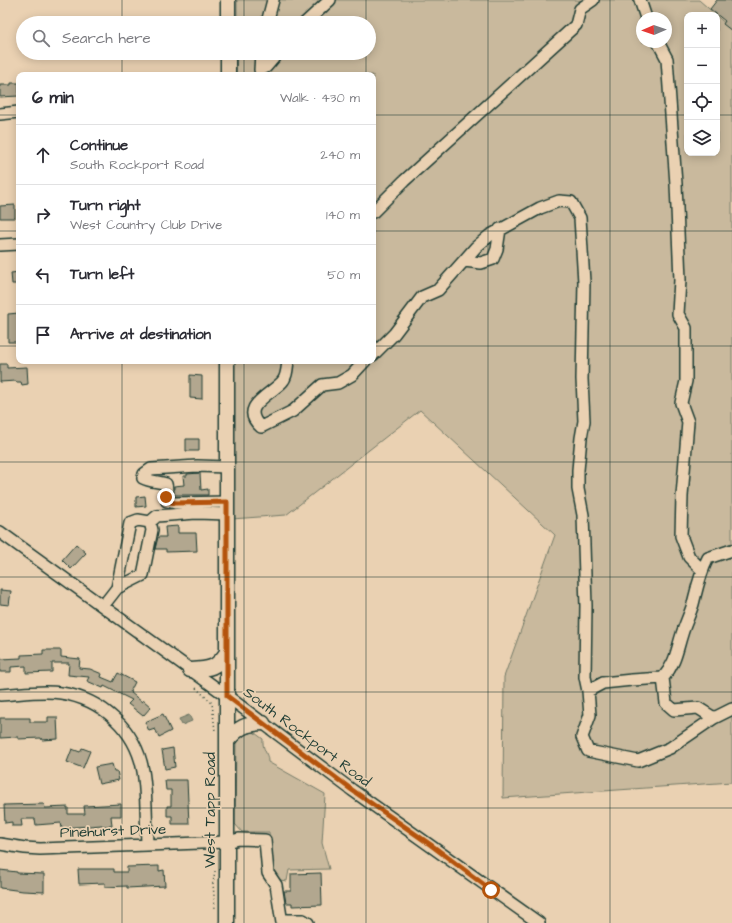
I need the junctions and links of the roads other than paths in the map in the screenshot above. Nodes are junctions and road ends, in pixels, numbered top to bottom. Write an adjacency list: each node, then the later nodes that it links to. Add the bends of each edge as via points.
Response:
1 (228, 0): 7 (main road)
2 (273, 0): 8 (street)
3 (330, 0): 9 (street)
4 (592, 0): 17 (street, via 580,9 576,25)
5 (640, 0): 6 (street)
6 (644, 12)
7 (228, 16)
8 (269, 16)
9 (313, 16)
10 (661, 48): 31 (street, via 667,59 676,184 680,280 678,314 686,328 686,381 682,403 688,422 681,536 689,557)
11 (228, 60): 14 (main road)
12 (261, 60): 13 (street, via 260,70 266,68)
13 (272, 60)
14 (228, 72)
15 (16, 112): 16 (street)
16 (0, 114)
17 (376, 209)
18 (500, 229): 21 (street, via 476,247); 21 (street, via 494,259 481,263); 37 (street, via 559,201 571,202 580,218 584,282 584,421 578,489 583,514 586,606 584,677)
19 (16, 244): 20 (street)
20 (0, 245)
21 (464, 261): 22 (street, via 438,290 422,297 394,334)
22 (376, 351)
23 (227, 364): 26 (main road, West Tapp Road)
24 (288, 364): 25 (street, via 283,381 258,401 253,411 255,422 261,427 293,411 322,385 338,383 352,375)
25 (362, 364)
26 (227, 467): 27 (main road, West Tapp Road); 27 (street, via 150,469 143,478 166,484 167,501)
27 (227, 508): 28 (street, via 157,516); 34 (main road, West Tapp Road)
28 (150, 522): 32 (street, via 152,530 143,575); 32 (street, via 138,520 130,523)
29 (0, 532): 33 (street, South Rockport Road)
30 (732, 550): 31 (street, via 708,558)
31 (702, 570): 36 (street, via 677,656)
32 (117, 588): 33 (street)
33 (103, 606): 35 (street, South Rockport Road)
34 (227, 652): 35 (main road, via 212,668); 39 (main road, West Tapp Road)
35 (190, 670): 39 (street, South Rockport Road)
36 (663, 678): 37 (street, via 603,683); 41 (street, via 666,703 674,710 698,708)
37 (588, 691): 41 (street, via 590,715 582,737 588,751 638,761 670,748)
38 (0, 695): 46 (street, via 60,692 74,695 111,714 136,747 142,766)
39 (227, 696): 42 (street, South Rockport Road); 43 (main road, West Tapp Road)
40 (732, 709): 41 (street)
41 (714, 718)
42 (263, 723): 43 (main road, via 240,728); 50 (street, South Rockport Road)
43 (227, 741): 44 (main road, West Tapp Road)
44 (227, 842): 46 (street, Pinehurst Drive); 47 (street, Pinehurst Drive, via 239,839 265,840 268,873 276,885); 48 (main road, West Tapp Road)
45 (0, 844): 46 (street, Pinehurst Drive, via 40,849)
46 (147, 845)
47 (282, 922): 49 (street, via 303,920)
48 (227, 923)
49 (308, 923)
50 (538, 923)

